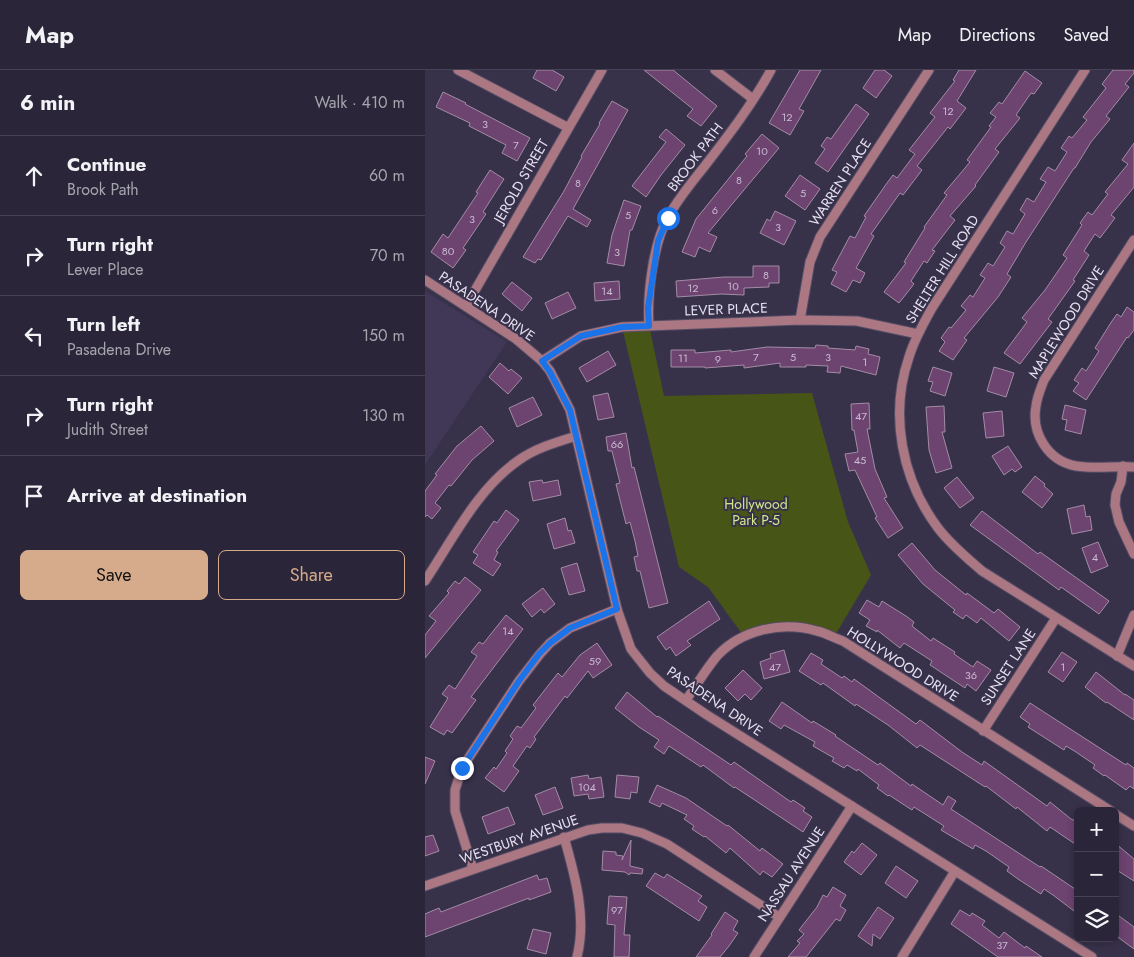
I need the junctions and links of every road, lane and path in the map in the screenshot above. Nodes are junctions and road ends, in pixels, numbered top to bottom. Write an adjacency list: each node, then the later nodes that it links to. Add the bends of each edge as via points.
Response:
1 (458, 70): 8 (street)
2 (601, 70): 8 (street, JEROLD STREET)
3 (715, 70): 7 (street)
4 (771, 70): 7 (street, BROOK PATH)
5 (929, 70): 12 (street, WARREN PLACE, via 821,237 810,262)
6 (1085, 70): 14 (street, SHELTER HILL ROAD, via 931,308)
7 (753, 99): 13 (street, BROOK PATH, via 668,218 658,241 648,308)
8 (567, 127): 11 (street, JEROLD STREET)
9 (1134, 240): 17 (street, MAPLEWOOD DRIVE, via 1045,380 1036,406 1035,423 1044,446 1065,463)
10 (425, 280): 11 (street, PASADENA DRIVE)
11 (466, 306): 15 (street, PASADENA DRIVE, via 516,339)
12 (799, 320): 13 (street, LEVER PLACE); 14 (street, LEVER PLACE, via 857,321)
13 (649, 326): 15 (street, LEVER PLACE, via 622,327 581,336)
14 (918, 334): 23 (street, SHELTER HILL ROAD, via 908,358 899,410 903,453 919,499 939,529 967,559)
15 (542, 361): 16 (street, PASADENA DRIVE, via 570,410)
16 (576, 436): 20 (street, via 521,459 497,478 478,500); 21 (street, PASADENA DRIVE)
17 (1123, 466): 18 (street, MAPLEWOOD DRIVE); 19 (street, via 1115,506)
18 (1134, 467)
19 (1134, 554)
20 (425, 581)
21 (617, 609): 26 (street, PASADENA DRIVE, via 631,649 649,673); 33 (street, via 570,628 539,654 462,768 455,790 455,811)
22 (1134, 615): 24 (street)
23 (1056, 618): 24 (street, SHELTER HILL ROAD); 27 (street, SUNSET LANE)
24 (1117, 656): 25 (street, SHELTER HILL ROAD)
25 (1134, 666)
26 (686, 700): 27 (street, HOLLYWOOD DRIVE, via 718,655 743,635 772,628 796,627 818,630 843,641); 28 (street, PASADENA DRIVE)
27 (983, 731): 29 (street, HOLLYWOOD DRIVE)
28 (852, 806): 34 (street, PASADENA DRIVE); 36 (street, NASSAU AVENUE)
29 (1105, 807)
30 (1119, 817): 31 (street)
31 (1134, 826)
32 (564, 837): 33 (street, WESTBURY AVENUE); 36 (street, WESTBURY AVENUE, via 602,828 643,833 667,844); 37 (street, via 578,890 581,917)
33 (473, 869): 35 (street, WESTBURY AVENUE)
34 (955, 871): 39 (street); 40 (street, PASADENA DRIVE)
35 (425, 886)
36 (779, 917): 38 (street, NASSAU AVENUE)
37 (577, 957)
38 (754, 957)
39 (902, 957)
40 (1092, 957)

